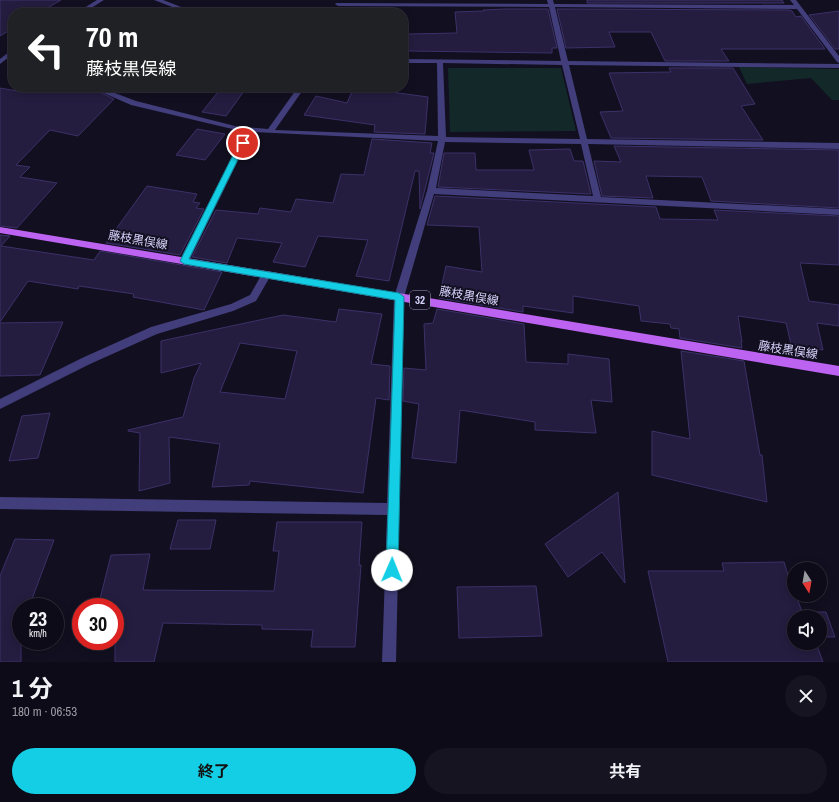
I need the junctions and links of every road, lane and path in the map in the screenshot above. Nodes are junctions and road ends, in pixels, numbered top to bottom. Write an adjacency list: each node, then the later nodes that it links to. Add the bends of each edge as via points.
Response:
1 (101, 0): 7 (street)
2 (157, 0): 8 (street)
3 (793, 0): 6 (street)
4 (339, 2): 5 (street)
5 (550, 3): 6 (street); 11 (street)
6 (799, 7): 12 (street)
7 (88, 8)
8 (180, 8)
9 (408, 61): 10 (street)
10 (440, 61): 11 (street); 18 (street)
11 (565, 61): 13 (street); 19 (street)
12 (839, 61)
13 (839, 66)
14 (106, 92): 16 (street, via 134,103 235,128)
15 (298, 92): 17 (street)
16 (250, 129): 17 (street); 25 (street)
17 (270, 132): 18 (street)
18 (442, 139): 19 (street); 21 (street)
19 (584, 141): 20 (street); 22 (street)
20 (839, 146)
21 (431, 191): 22 (street); 27 (street)
22 (598, 200): 23 (street)
23 (839, 212)
24 (0, 230): 25 (main road, 藤枝黒俣線 / 32)
25 (184, 261): 26 (main road, 藤枝黒俣線 / 32)
26 (266, 275): 27 (main road, 藤枝黒俣線 / 32); 29 (street, via 253,298 233,307 155,330)
27 (399, 297): 28 (main road, 藤枝黒俣線 / 32); 31 (street)
28 (839, 371)
29 (0, 404)
30 (0, 503): 31 (street)
31 (394, 509): 32 (street)
32 (389, 662)

